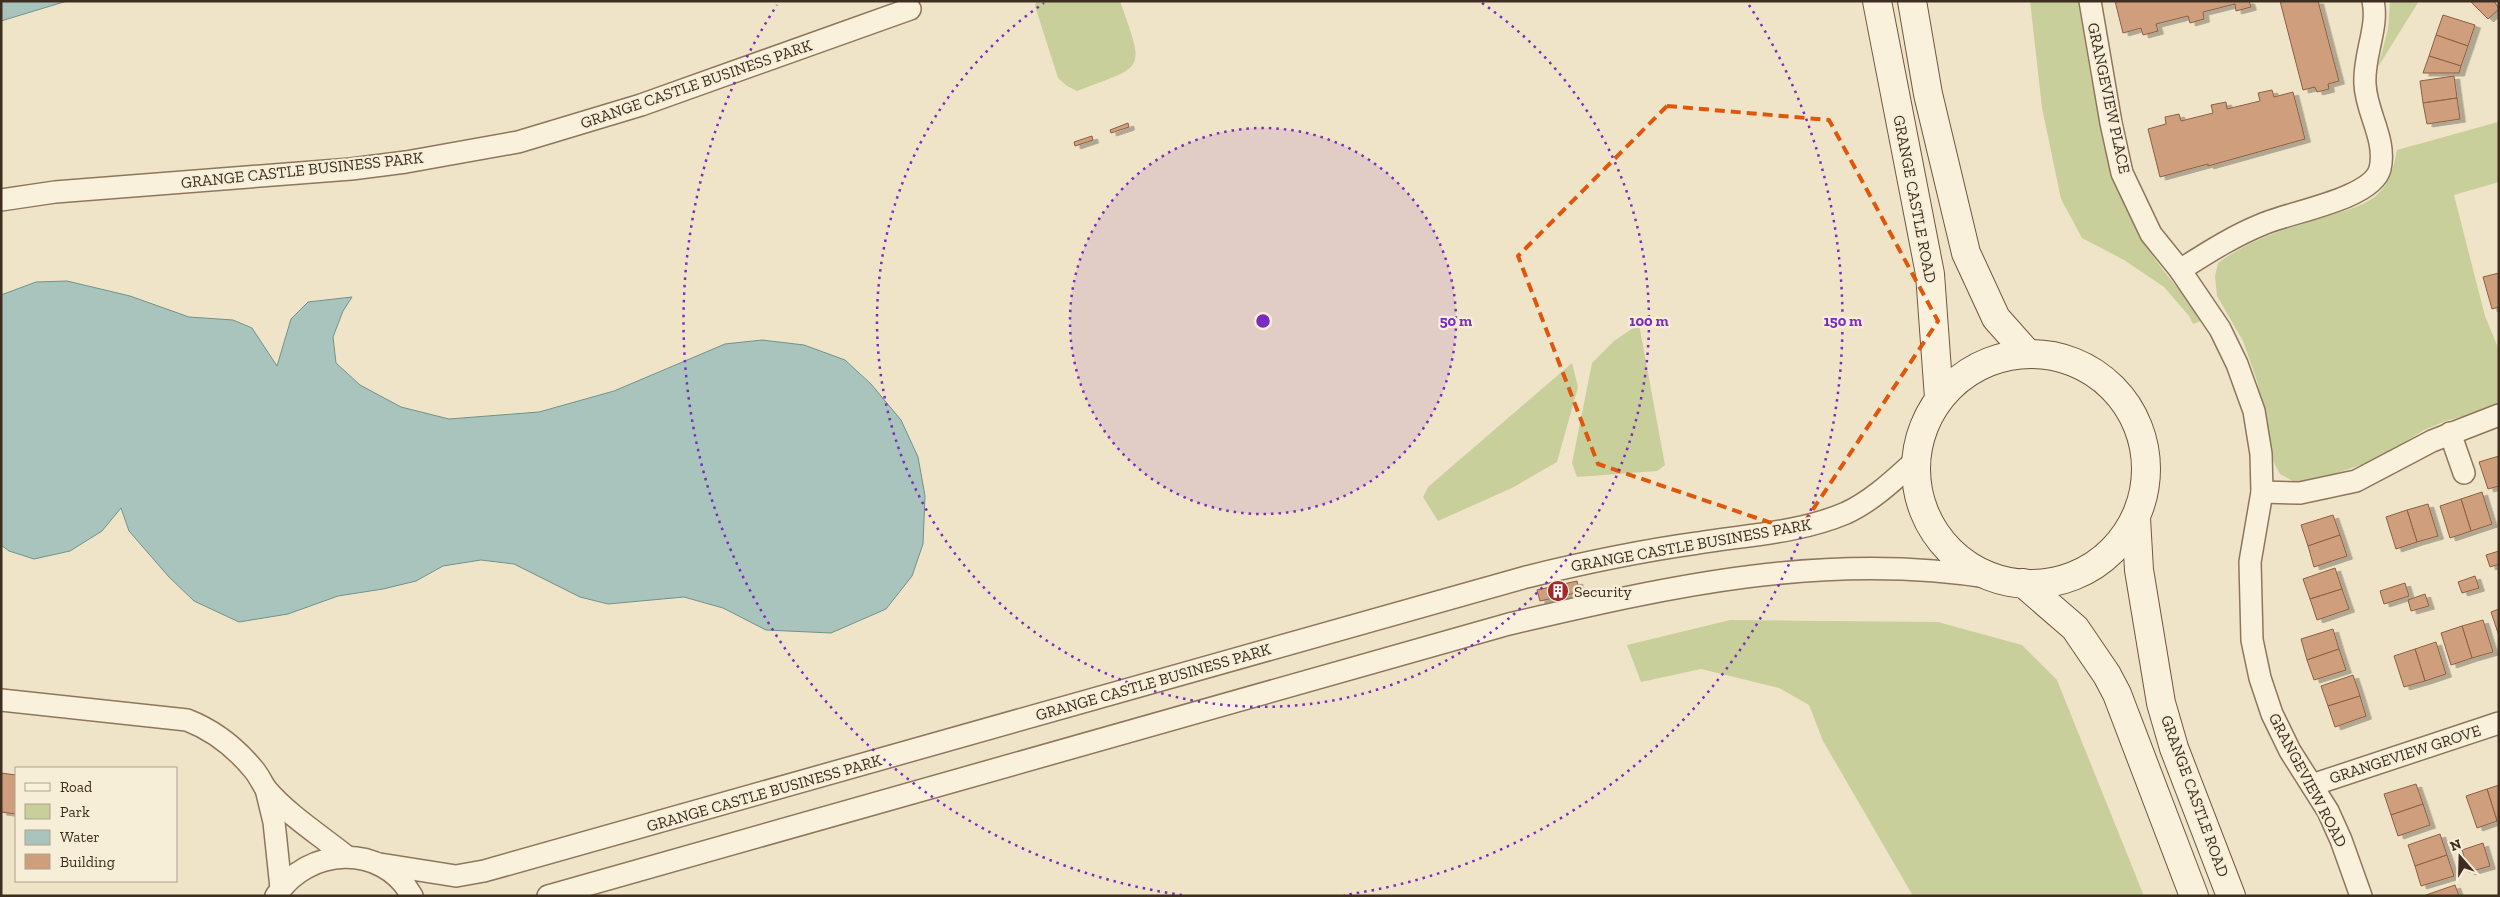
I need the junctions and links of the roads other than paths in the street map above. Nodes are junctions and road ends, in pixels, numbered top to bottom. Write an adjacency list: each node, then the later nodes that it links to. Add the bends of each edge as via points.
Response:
1 (1877, 1): 10 (main road, GRANGE CASTLE ROAD, via 1930,274)
2 (1912, 1): 9 (main road, GRANGE CASTLE ROAD, via 1928,94 1966,253 1996,318)
3 (2090, 1): 7 (street, GRANGEVIEW PLACE, via 2122,174 2151,234)
4 (2373, 1): 7 (street, via 2375,11 2365,85 2382,152 2380,171 2371,184 2352,194 2264,223 2228,240)
5 (910, 9): 6 (street, GRANGE CASTLE BUSINESS PARK, via 641,106 518,142 351,169 55,192)
6 (1, 200)
7 (2180, 270): 8 (street, GRANGEVIEW PLACE)
8 (2211, 315): 15 (street, GRANGEVIEW ROAD, via 2237,364 2254,410 2262,454)
9 (2028, 354): 10 (main road, GRANGE CASTLE ROAD, via 1995,361 1978,369); 16 (main road, GRANGE CASTLE ROAD, via 2058,356 2092,370 2108,382 2135,416 2146,459 2146,480)
10 (1939, 398): 13 (main road, GRANGE CASTLE ROAD, via 1924,425)
11 (2499, 415): 12 (street)
12 (2450, 433): 14 (street); 15 (street, via 2356,481 2300,493)
13 (1915, 461): 17 (main road, GRANGE CASTLE ROAD, via 1923,509 1939,539 1958,558); 24 (street, GRANGE CASTLE BUSINESS PARK, via 1872,497 1848,512 1813,524 1639,552 1526,577 484,871 456,876)
14 (2464, 473)
15 (2262, 492): 21 (street, GRANGEVIEW ROAD, via 2250,562 2252,640 2272,714)
16 (2136, 518): 18 (main road, GRANGE CASTLE ROAD, via 2110,553 2080,573 2052,582); 29 (main road, GRANGE CASTLE ROAD, via 2139,570 2161,702 2174,748)
17 (1993, 578): 18 (main road, GRANGE CASTLE ROAD); 27 (street, via 1890,567 1820,569 1669,587 1509,624)
18 (2023, 584): 28 (main road, GRANGE CASTLE ROAD, via 2075,628 2107,674)
19 (1, 700): 22 (street, via 187,720 220,737 254,770)
20 (2499, 723): 21 (street, GRANGEVIEW GROVE)
21 (2312, 785): 30 (street, GRANGEVIEW ROAD, via 2341,840)
22 (266, 789): 23 (street); 25 (street, via 274,822)
23 (346, 856): 24 (street, GRANGE CASTLE BUSINESS PARK); 25 (street, via 323,859 301,869)
24 (380, 864): 26 (street, via 395,874)
25 (278, 892)
26 (412, 896)
27 (548, 896)
28 (2194, 896)
29 (2231, 896)
30 (2361, 896)

